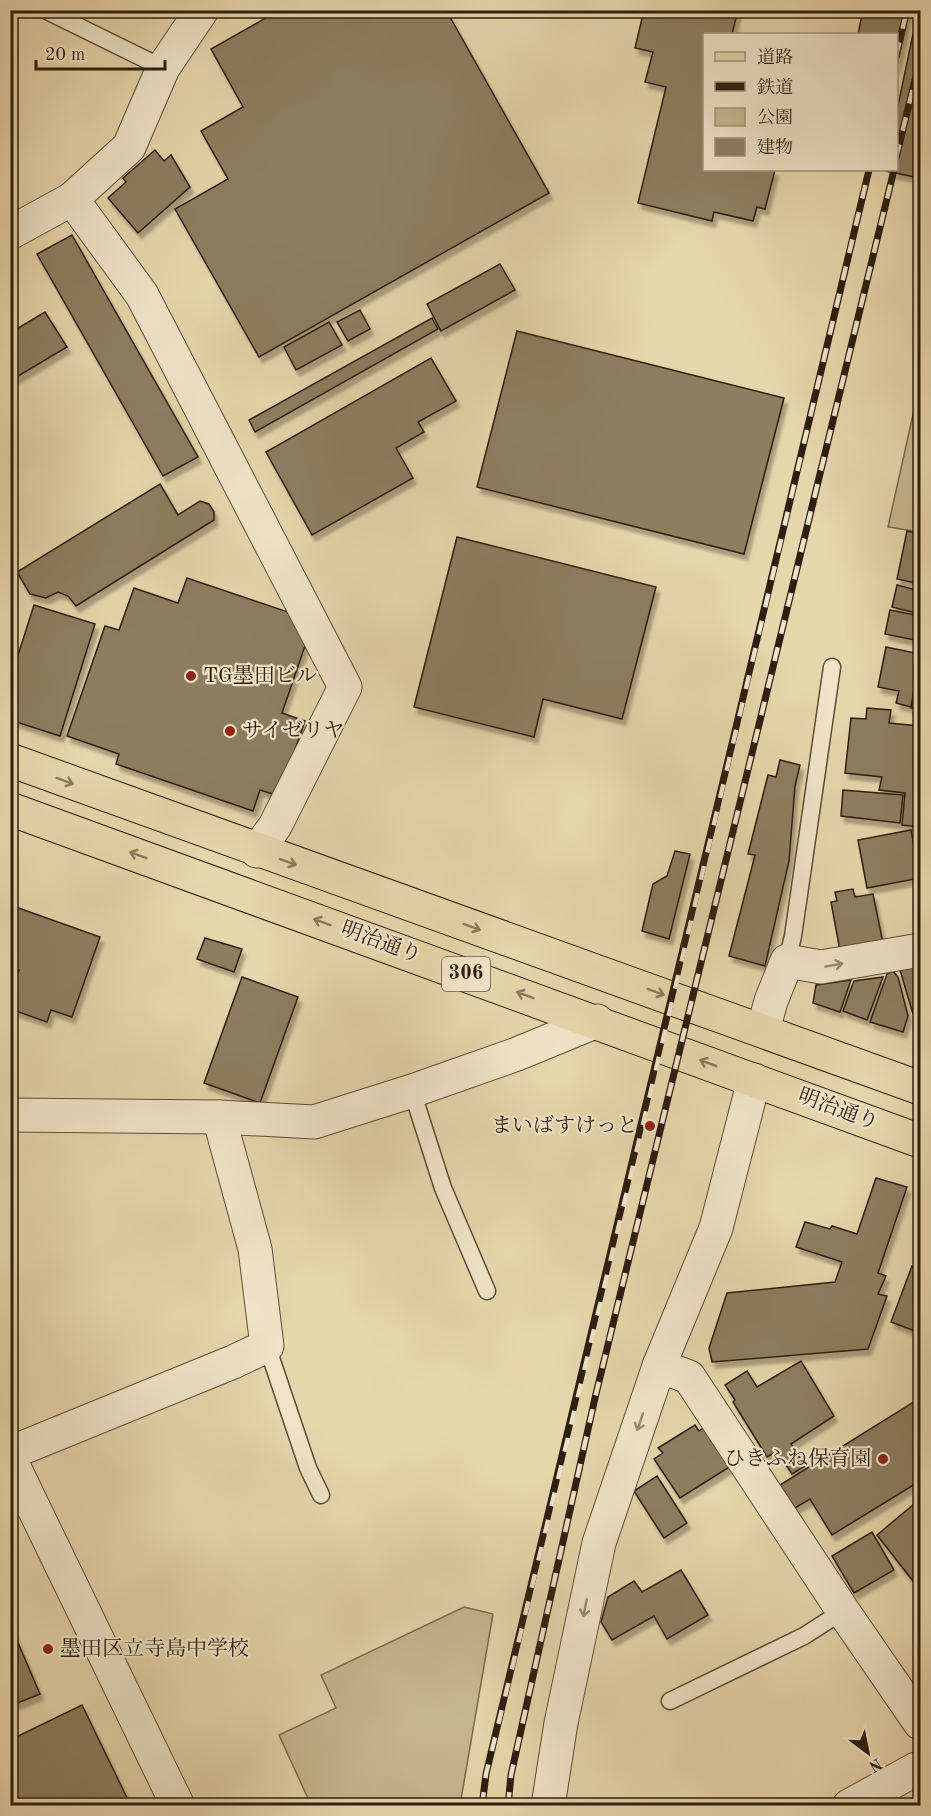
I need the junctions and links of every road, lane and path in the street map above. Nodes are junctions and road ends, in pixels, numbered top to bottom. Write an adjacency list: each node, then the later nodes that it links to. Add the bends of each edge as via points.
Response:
1 (45, 10): 3 (lane)
2 (202, 10): 3 (street)
3 (163, 68): 4 (street, via 129,147)
4 (72, 199): 5 (street); 9 (street, via 142,295 345,687 275,826)
5 (10, 233)
6 (832, 667): 11 (lane)
7 (10, 760): 9 (main road, 306, one-way to 9)
8 (10, 808): 12 (main road, 明治通り / 306, one-way to 8)
9 (257, 851): 13 (main road, 306, one-way to 13)
10 (921, 950): 11 (street, one-way to 10, via 821,967)
11 (787, 961): 13 (street)
12 (597, 1022): 14 (main road, 明治通り / 306, one-way to 12); 16 (street)
13 (763, 1030): 15 (main road, 306)
14 (754, 1080): 19 (main road, 明治通り / 306); 22 (street, via 716,1228)
15 (921, 1088)
16 (412, 1091): 18 (street, via 314,1122); 20 (lane, via 443,1188)
17 (10, 1115): 18 (street)
18 (219, 1117): 21 (street, via 255,1249)
19 (921, 1140)
20 (487, 1291)
21 (267, 1346): 23 (street); 25 (lane, via 308,1468)
22 (659, 1366): 26 (street, via 689,1377); 31 (street, one-way to 31, via 599,1543)
23 (10, 1453)
24 (10, 1459): 30 (street)
25 (321, 1495)
26 (843, 1611): 27 (lane, via 804,1636); 28 (street)
27 (670, 1701)
28 (921, 1723)
29 (921, 1769): 32 (street)
30 (178, 1806)
31 (548, 1806)
32 (849, 1806)

